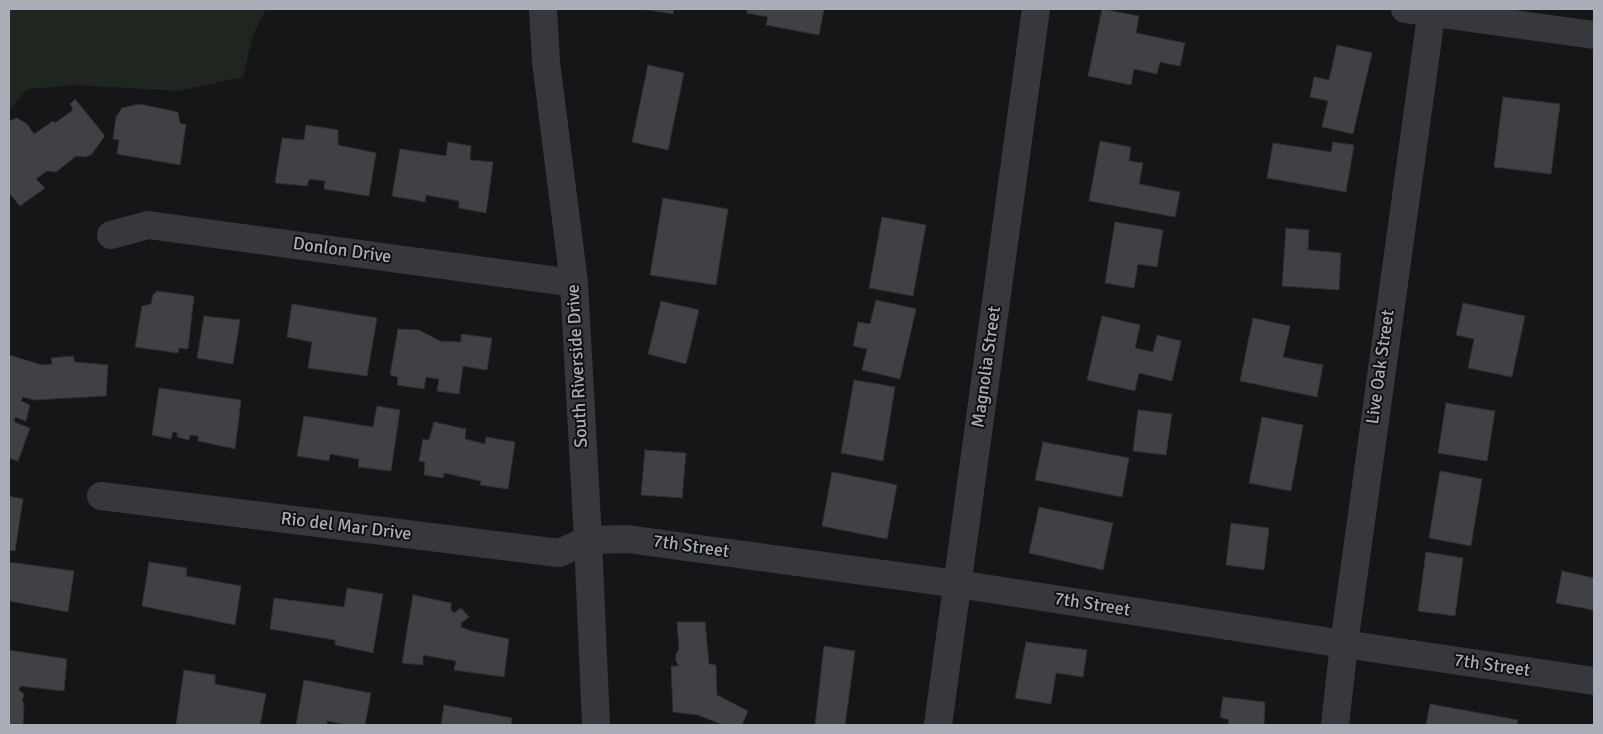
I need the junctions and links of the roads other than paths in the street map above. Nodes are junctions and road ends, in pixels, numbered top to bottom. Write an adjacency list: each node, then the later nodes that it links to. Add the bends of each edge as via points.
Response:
1 (542, 9): 6 (street, South Riverside Drive)
2 (1036, 9): 9 (street, Magnolia Street)
3 (1423, 10): 4 (street); 10 (street, Live Oak Street)
4 (1594, 35)
5 (111, 235): 6 (street, Donlon Drive, via 148,225)
6 (574, 283): 8 (street, South Riverside Drive)
7 (102, 496): 8 (street, Rio del Mar Drive, via 559,553)
8 (588, 540): 9 (street, 7th Street, via 627,539); 12 (street, South Riverside Drive)
9 (958, 584): 10 (street, 7th Street); 13 (street, Magnolia Street)
10 (1344, 644): 11 (street, 7th Street); 14 (street, Live Oak Street)
11 (1594, 681)
12 (596, 725)
13 (938, 725)
14 (1335, 725)

